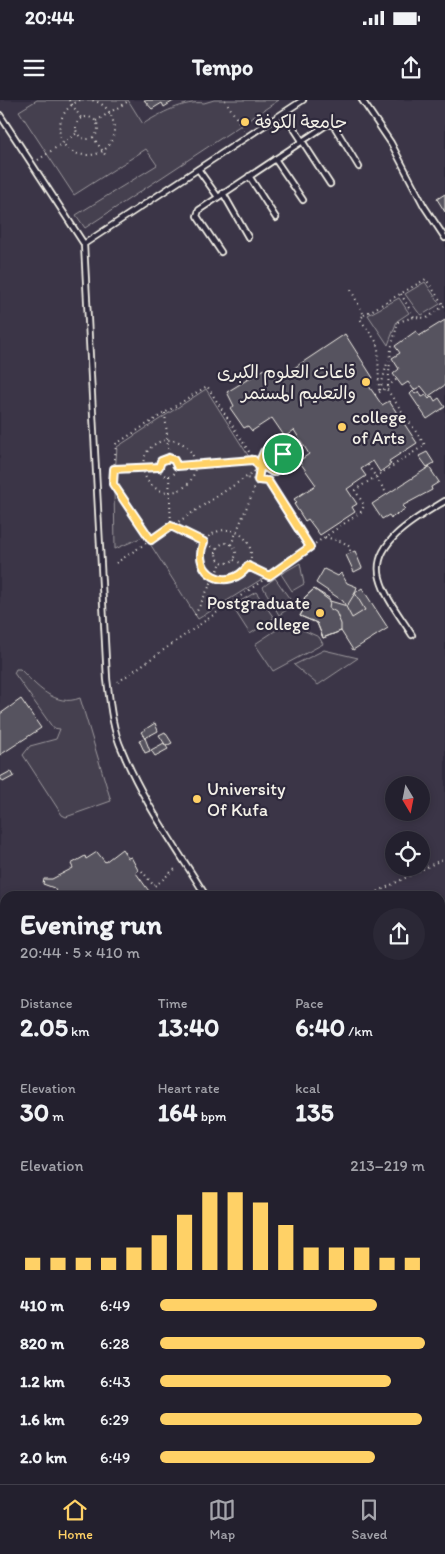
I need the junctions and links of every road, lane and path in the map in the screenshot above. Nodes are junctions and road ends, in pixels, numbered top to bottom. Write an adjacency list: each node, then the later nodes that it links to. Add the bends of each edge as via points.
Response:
1 (69, 100): 8 (path)
2 (80, 100): 8 (path)
3 (92, 100): 9 (path, via 106,106)
4 (130, 100): 9 (path)
5 (225, 100): 17 (path)
6 (303, 100): 10 (lane)
7 (362, 100): 34 (lane, via 392,143 424,206)
8 (71, 104): 12 (path); 20 (path, via 60,118)
9 (110, 112): 13 (path); 21 (path, via 115,132)
10 (284, 113): 17 (lane); 19 (lane)
11 (0, 115): 15 (lane)
12 (81, 118): 13 (path, via 88,116); 16 (path, via 76,126)
13 (96, 121): 18 (path, via 99,129)
14 (0, 126): 15 (lane)
15 (7, 128): 24 (lane)
16 (77, 133): 18 (path, via 86,139); 20 (path)
17 (248, 136): 26 (lane)
18 (93, 137): 21 (path)
19 (302, 141): 23 (lane); 25 (lane, via 332,124); 28 (lane)
20 (64, 143): 21 (path, via 80,155 89,156); 24 (path)
21 (103, 151): 22 (path)
22 (106, 156)
23 (275, 159): 27 (lane); 31 (lane)
24 (31, 165): 35 (lane)
25 (359, 167)
26 (198, 169): 30 (lane); 35 (lane)
27 (249, 176): 29 (lane); 32 (lane)
28 (330, 184)
29 (223, 193): 30 (lane); 33 (lane)
30 (218, 197): 36 (lane, via 197,213)
31 (303, 200)
32 (276, 218)
33 (248, 237)
34 (445, 238)
35 (84, 244): 90 (lane, via 107,679 113,721 121,750 139,784)
36 (221, 252)
37 (351, 290): 40 (path)
38 (401, 294): 39 (path, via 426,279); 40 (path); 41 (path)
39 (444, 306): 41 (path, via 427,318)
40 (364, 315): 45 (path, via 360,319 378,344)
41 (414, 317): 42 (path, via 398,322)
42 (391, 349): 44 (path); 45 (path)
43 (397, 380): 44 (path)
44 (387, 387): 45 (path); 62 (path, via 425,445)
45 (379, 392): 46 (path)
46 (375, 395)
47 (165, 412): 48 (path); 52 (path, via 207,386); 60 (path, via 116,444)
48 (167, 441): 51 (path); 53 (path, via 186,447); 58 (path, via 149,449)
49 (302, 442): 50 (path)
50 (283, 454): 56 (path, via 285,461 277,471 269,471); 56 (path, via 274,448 267,450 261,459)
51 (169, 458): 55 (path); 57 (path, via 161,461)
52 (254, 460): 53 (path); 59 (path)
53 (194, 464): 55 (path); 66 (path, via 188,484)
54 (368, 465): 62 (path)
55 (177, 466): 61 (path, via 174,474)
56 (263, 466): 59 (path)
57 (159, 467): 58 (path); 61 (path, via 163,475)
58 (143, 468): 60 (path); 66 (path, via 149,483 158,490)
59 (260, 468): 63 (path); 64 (path); 65 (path)
60 (114, 469): 72 (path, via 113,484)
61 (168, 476): 66 (path)
62 (376, 476): 67 (path); 71 (path, via 355,490 364,505 362,511)
63 (245, 478): 64 (path); 69 (path)
64 (258, 480): 65 (path); 70 (path)
65 (268, 481): 75 (path)
66 (169, 492): 69 (path)
67 (387, 494)
68 (445, 501): 85 (lane, via 399,531 387,544 379,565 385,590)
69 (171, 526): 72 (path); 73 (path)
70 (237, 532): 73 (path, via 221,530); 74 (path); 81 (path, via 250,545)
71 (325, 537): 75 (path); 77 (path, via 343,542 350,547)
72 (151, 540): 80 (path)
73 (204, 542): 76 (path); 83 (path, via 200,552 202,562)
74 (231, 545): 76 (path); 78 (path, via 236,554)
75 (310, 547): 82 (path)
76 (217, 548): 79 (path, via 217,558)
77 (350, 553)
78 (234, 560): 79 (path); 81 (path)
79 (221, 562): 83 (path)
80 (116, 563)
81 (248, 566): 82 (path); 83 (path, via 233,579)
82 (269, 576): 86 (path)
83 (214, 577): 84 (path)
84 (195, 615)
85 (412, 634)
86 (118, 682)
87 (445, 858): 91 (path)
88 (176, 868): 89 (path, via 154,886)
89 (142, 871)
90 (203, 891)
91 (379, 891)

